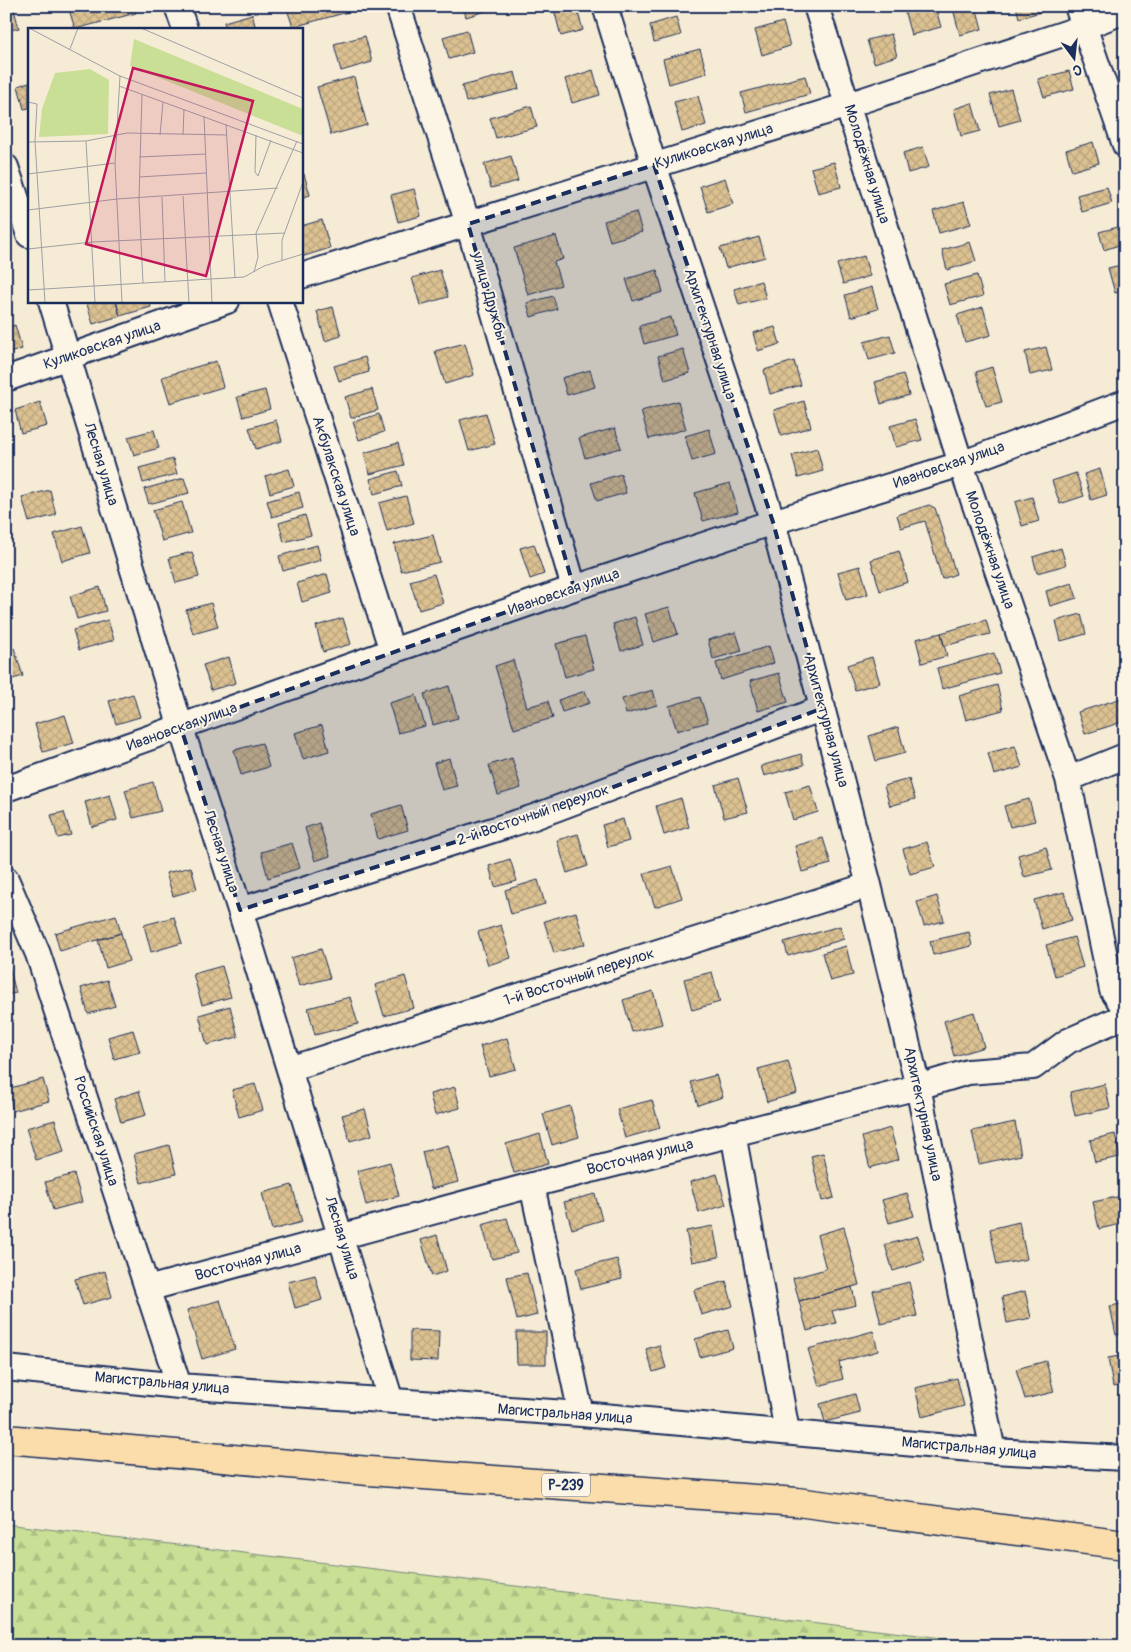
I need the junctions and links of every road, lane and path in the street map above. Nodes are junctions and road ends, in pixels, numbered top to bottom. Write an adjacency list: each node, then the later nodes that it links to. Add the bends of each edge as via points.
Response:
1 (177, 6): 7 (street)
2 (398, 6): 12 (street, улица Дружбы)
3 (604, 6): 10 (street, Архитектурная улица)
4 (816, 6): 8 (street, Молодёжная улица)
5 (1125, 11): 6 (street, Куликовская улица)
6 (1080, 17): 8 (street, Куликовская улица); 9 (street)
7 (185, 28)
8 (848, 105): 10 (street, Куликовская улица); 21 (street, Молодёжная улица)
9 (1125, 145)
10 (654, 165): 12 (street, Куликовская улица); 22 (street, Архитектурная улица)
11 (6, 167): 13 (street)
12 (468, 224): 14 (street, Куликовская улица); 23 (street, улица Дружбы)
13 (28, 232)
14 (302, 276)
15 (51, 302): 18 (street, Лесная улица)
16 (224, 302): 18 (street, Куликовская улица)
17 (280, 302): 24 (street, Акбулакская улица)
18 (69, 357): 19 (street, Куликовская улица); 26 (street, Лесная улица)
19 (6, 379)
20 (1125, 402): 21 (street, Ивановская улица)
21 (960, 464): 22 (street, Ивановская улица); 28 (street, Молодёжная улица)
22 (773, 522): 23 (street, Ивановская улица); 25 (street, Архитектурная улица)
23 (574, 588): 24 (street, Ивановская улица)
24 (392, 651): 26 (street, Ивановская улица)
25 (823, 708): 31 (street, Архитектурная улица); 32 (street, 2-й Восточный переулок, via 534,817)
26 (180, 728): 29 (street, Ивановская улица); 32 (street, Лесная улица)
27 (1125, 756): 28 (street)
28 (1068, 779): 33 (street, Молодёжная улица, via 1112,990)
29 (6, 789)
30 (6, 879): 40 (street, Российская улица, via 38,954)
31 (869, 885): 35 (street, 1-й Восточный переулок); 36 (street, Архитектурная улица)
32 (240, 910): 35 (street, Лесная улица)
33 (1125, 1009)
34 (1125, 1016): 36 (street, Восточная улица, via 1068,1041 1033,1068 968,1072)
35 (288, 1069): 39 (street, Лесная улица)
36 (918, 1087): 37 (street, Восточная улица); 47 (street, Архитектурная улица)
37 (733, 1134): 38 (street, Восточная улица); 45 (street)
38 (532, 1185): 39 (street, Восточная улица); 44 (street)
39 (342, 1237): 40 (street, Восточная улица); 43 (street, Лесная улица)
40 (147, 1289): 42 (street, Российская улица)
41 (6, 1368): 42 (street, Магистральная улица)
42 (179, 1386): 43 (street, Магистральная улица)
43 (391, 1401): 44 (street, Магистральная улица)
44 (580, 1414): 45 (street, Магистральная улица)
45 (786, 1432): 47 (street, Магистральная улица)
46 (6, 1439): 49 (highway, Р-239, via 369,1471 797,1502)
47 (993, 1451): 48 (street, Магистральная улица)
48 (1125, 1458)
49 (1125, 1545)

